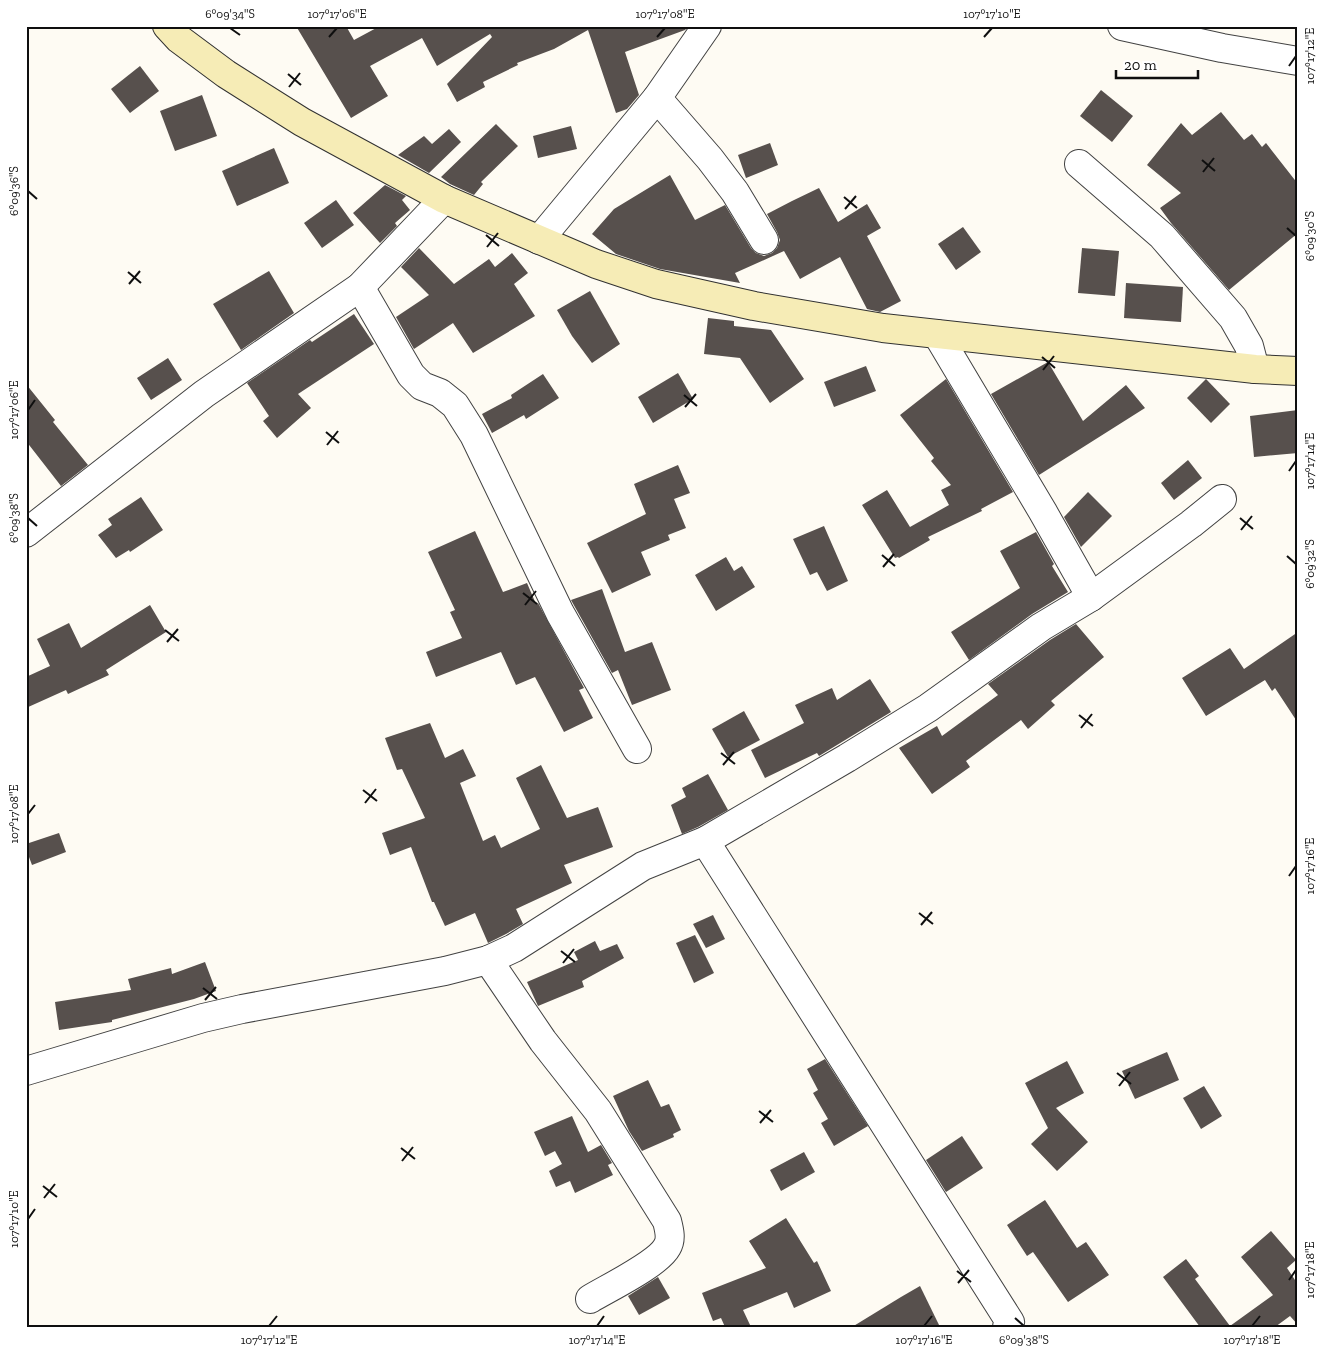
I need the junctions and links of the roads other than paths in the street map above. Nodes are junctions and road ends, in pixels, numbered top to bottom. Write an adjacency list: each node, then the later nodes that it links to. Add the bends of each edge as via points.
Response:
1 (167, 26): 7 (street, via 179,39 226,74 302,122)
2 (707, 26): 5 (street)
3 (1122, 26): 4 (street)
4 (1298, 61)
5 (657, 98): 8 (street); 9 (street, via 735,192)
6 (1079, 164): 12 (street, via 1162,236 1233,318 1249,346)
7 (444, 199): 8 (street); 10 (street)
8 (539, 240): 11 (street, via 656,284 754,306)
9 (764, 240)
10 (360, 286): 15 (street, via 204,394); 17 (street, via 411,375 422,386 440,393 455,405 474,434 560,613)
11 (937, 334): 12 (street); 16 (street)
12 (1255, 369): 13 (street)
13 (1298, 371)
14 (1222, 499): 16 (street)
15 (26, 533)
16 (1090, 597): 18 (street, via 1041,627 928,708)
17 (637, 749)
18 (705, 841): 19 (street, via 643,866 514,948); 22 (street, via 1010,1322)
19 (488, 960): 20 (street, via 203,1018); 21 (street, via 543,1041 598,1111 667,1221 670,1233 667,1247 655,1260)
20 (26, 1071)
21 (590, 1299)
22 (1007, 1327)

